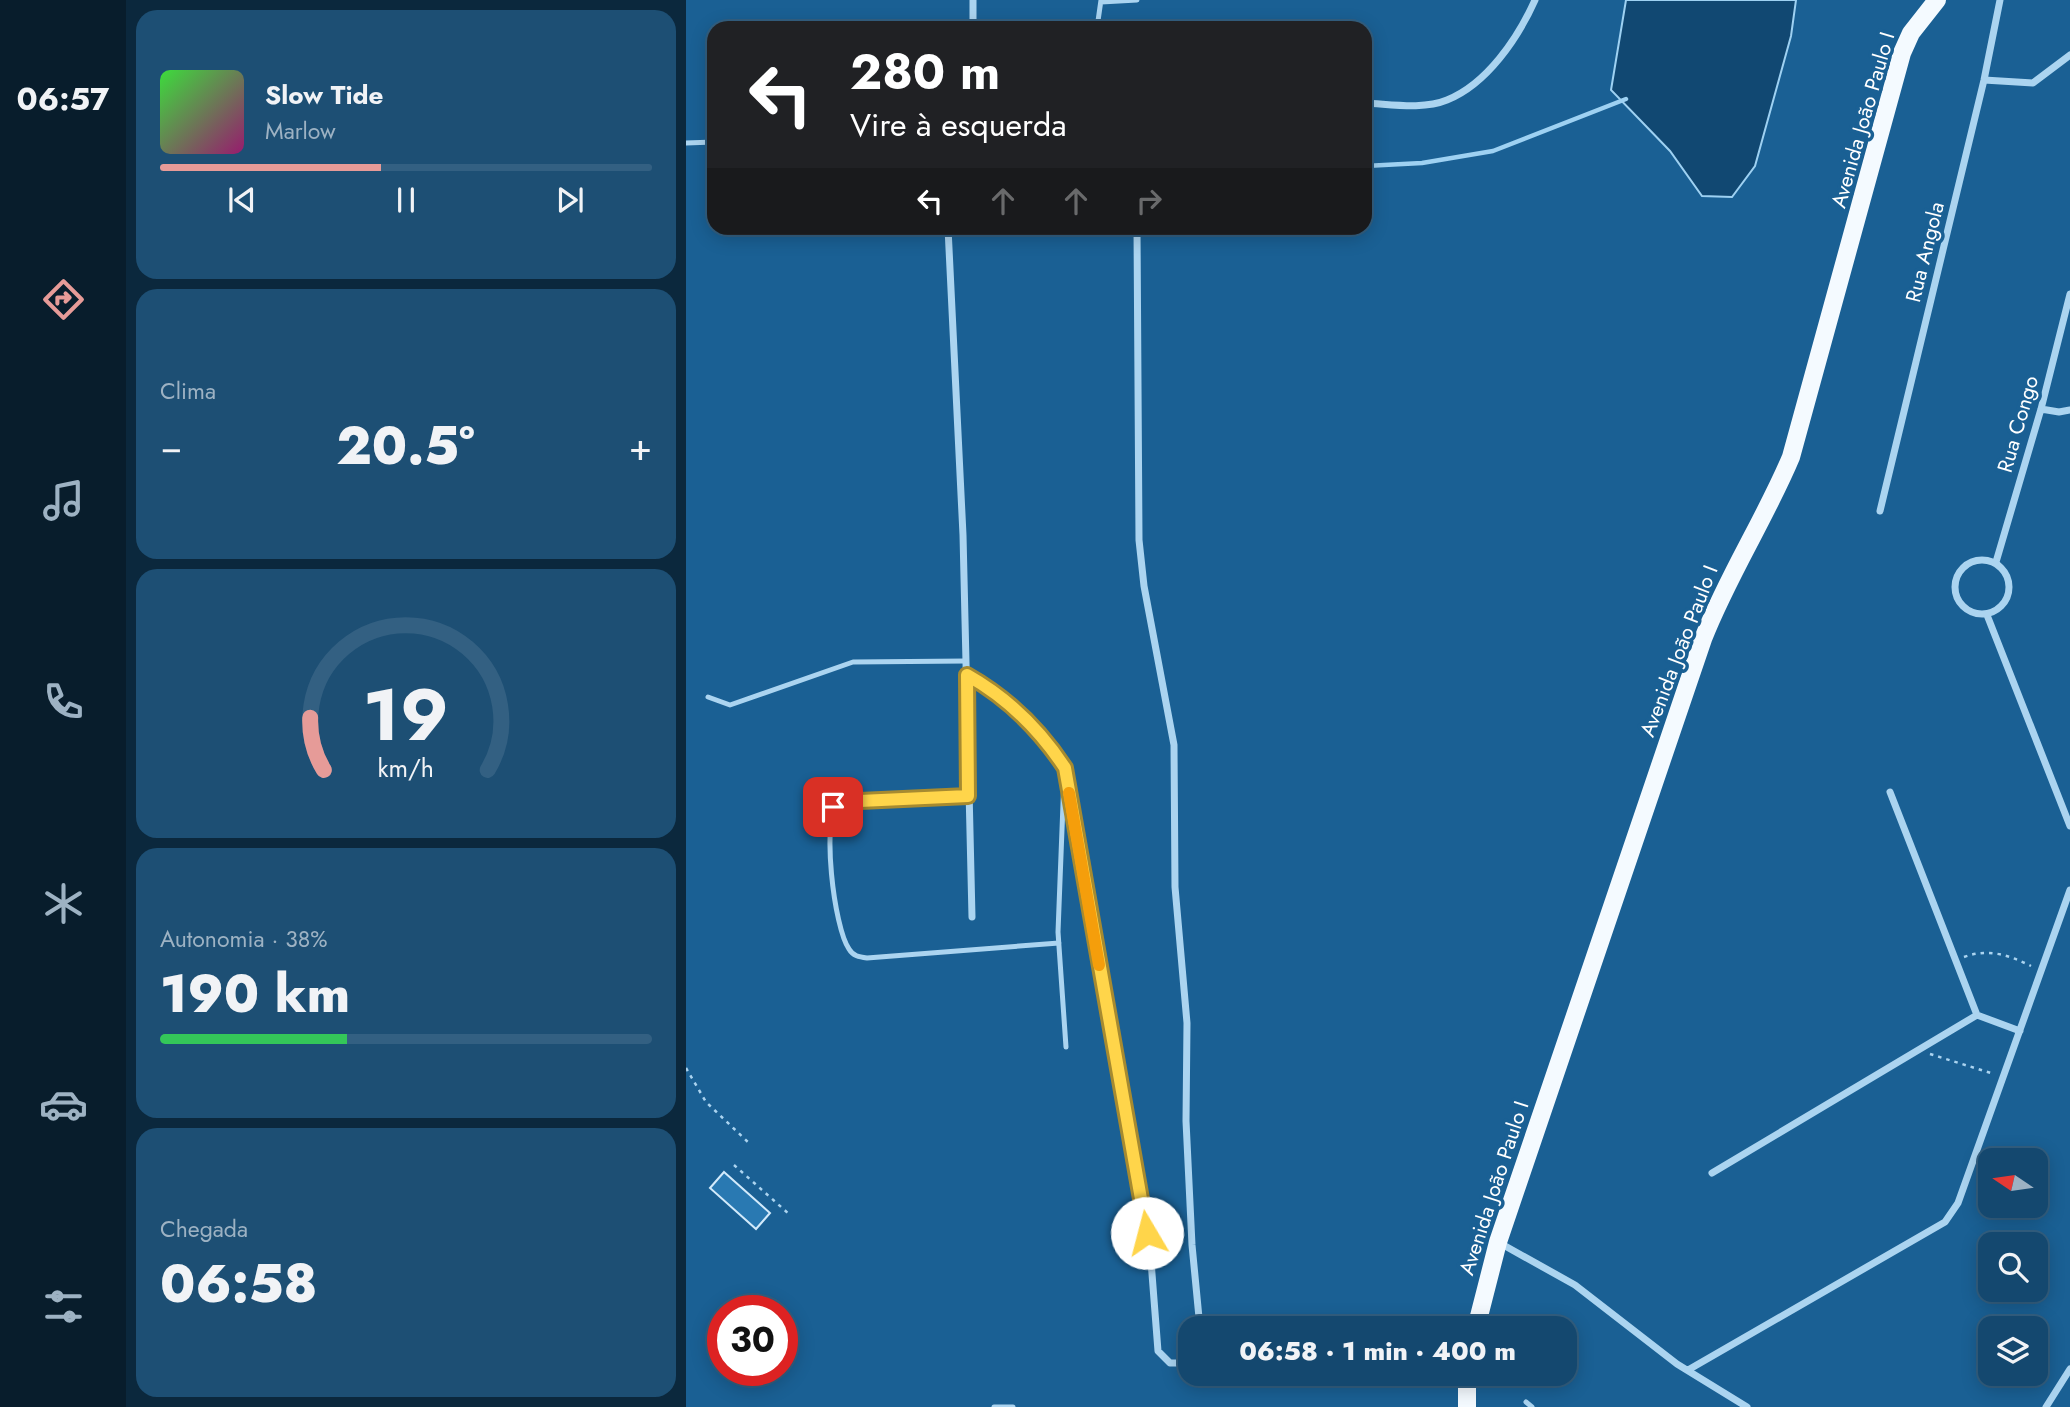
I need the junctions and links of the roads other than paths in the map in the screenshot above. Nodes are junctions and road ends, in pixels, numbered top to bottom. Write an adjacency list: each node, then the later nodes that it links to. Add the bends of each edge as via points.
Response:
1 (973, 0): 7 (street)
2 (1137, 0): 6 (lane)
3 (1535, 0): 11 (street, via 1522,30 1486,72 1456,95 1418,105)
4 (1937, 0): 36 (main road, Avenida João Paulo I, via 1916,25 1902,53 1791,457 1774,498 1718,599 1703,639)
5 (2000, 0): 10 (street, Rua Angola)
6 (1101, 1): 8 (lane)
7 (973, 21)
8 (1098, 21)
9 (2070, 55): 10 (street, via 2033,83)
10 (1984, 80): 19 (street, Rua Angola)
11 (1372, 103)
12 (707, 142): 13 (lane)
13 (686, 143)
14 (948, 235): 22 (street)
15 (1137, 235): 37 (street, via 1139,540 1174,745 1175,887 1187,1023 1186,1121)
16 (2070, 294): 17 (street, Rua Congo)
17 (2041, 409): 18 (street); 20 (street, Rua Congo)
18 (2070, 411)
19 (1880, 511)
20 (1996, 562): 21 (street, via 2006,569 2010,581 2007,595); 21 (street, via 1968,563 1956,584 1958,598 1967,610)
21 (1987, 615): 28 (street)
22 (966, 661): 23 (street); 24 (lane, via 853,662 730,705)
23 (967, 675): 25 (street, via 995,691); 27 (street)
24 (708, 697)
25 (1065, 768): 31 (lane); 39 (street, via 1140,1178 1158,1351 1170,1363)
26 (1890, 792): 32 (street)
27 (968, 796): 30 (street); 31 (lane, via 838,802 833,807 830,827 837,922 849,950 867,958)
28 (2070, 825)
29 (2070, 890): 33 (street)
30 (972, 917)
31 (1059, 943): 34 (lane)
32 (1977, 1015): 33 (street); 35 (street)
33 (2020, 1031): 41 (street, via 1958,1203 1945,1222)
34 (1066, 1046)
35 (1712, 1173)
36 (1498, 1242): 38 (main road, Avenida João Paulo I); 41 (street, via 1575,1285)
37 (1199, 1316)
38 (1479, 1316)
39 (1178, 1363)
40 (2070, 1369): 49 (street)
41 (1688, 1370): 48 (street)
42 (1467, 1386): 46 (main road)
43 (1526, 1402): 47 (lane)
44 (994, 1407): 45 (lane)
45 (1013, 1407)
46 (1466, 1407)
47 (1532, 1407)
48 (1747, 1407)
49 (2046, 1407)

